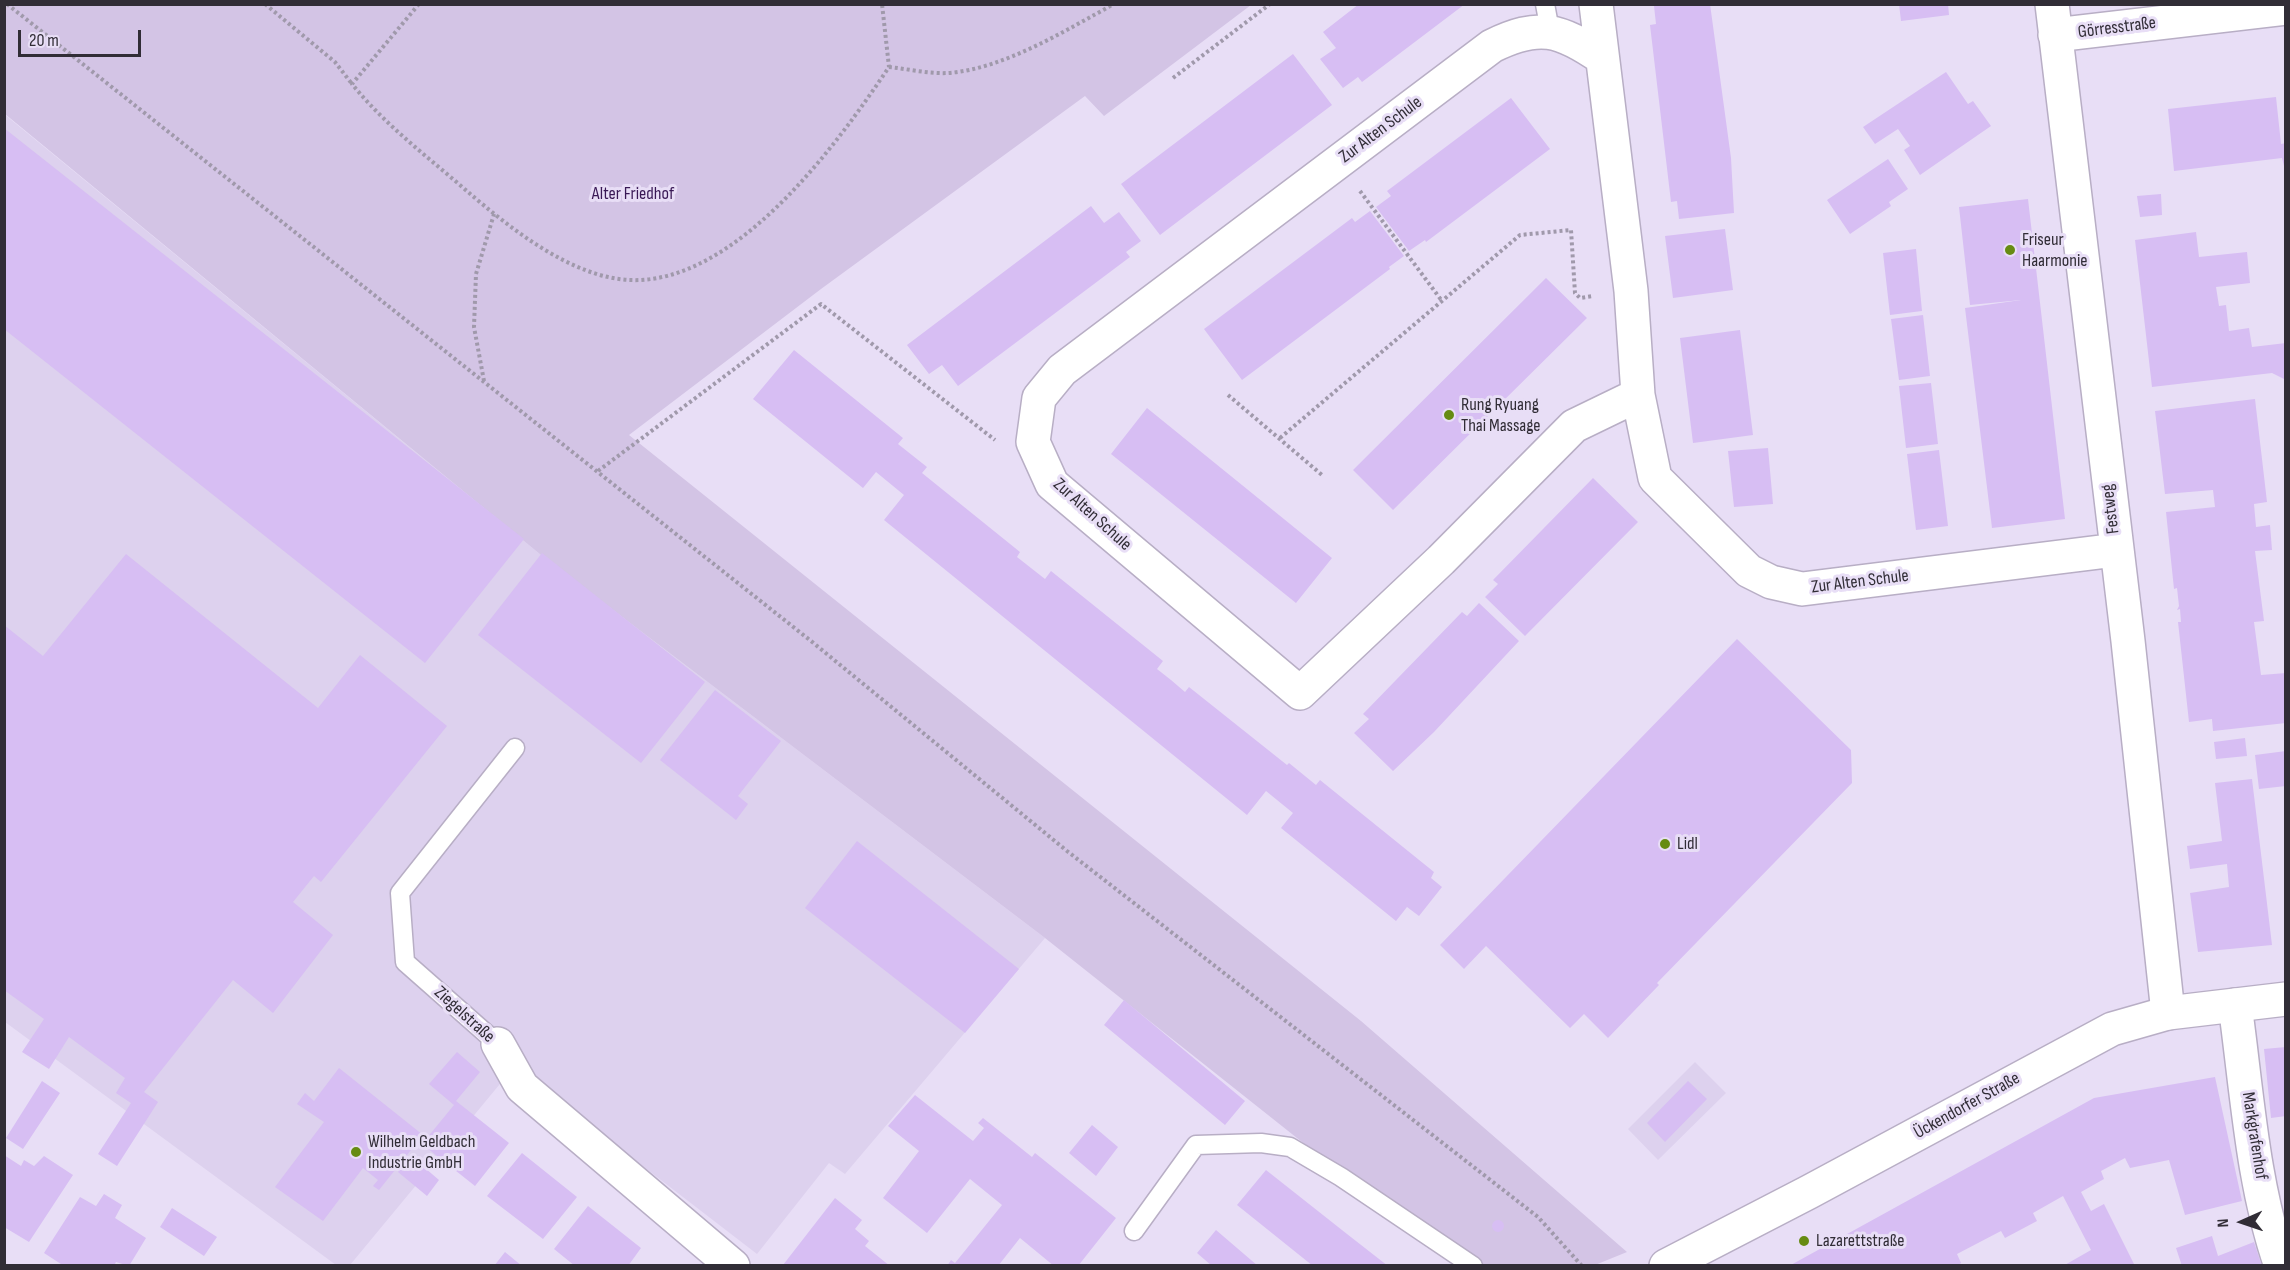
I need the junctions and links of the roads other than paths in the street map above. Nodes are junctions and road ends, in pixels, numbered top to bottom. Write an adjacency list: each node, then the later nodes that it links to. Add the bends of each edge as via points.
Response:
1 (1596, 4): 5 (street, Zur Alten Schule)
2 (2286, 8): 4 (street, Görresstraße)
3 (1548, 18): 5 (street, Zur Alten Schule); 6 (street, Zur Alten Schule, via 1492,46 1062,370 1039,398 1033,442 1052,484 1300,693 1441,560 1574,426)
4 (2054, 20): 7 (street, Festweg)
5 (1602, 58): 6 (street, Zur Alten Schule, via 1631,291)
6 (1638, 395): 7 (street, Zur Alten Schule, via 1655,478 1749,571 1771,582 1803,589)
7 (2116, 550): 11 (street, Festweg)
8 (515, 748): 12 (lane, Ziegelstraße, via 400,893 405,962)
9 (2286, 999): 10 (street, Ückendorfer Straße)
10 (2235, 1005): 11 (street, Ückendorfer Straße); 17 (street, Markgrafenhof, via 2259,1175)
11 (2168, 1013): 16 (street, Ückendorfer Straße, via 2112,1029 2061,1054)
12 (498, 1044): 14 (street, Ziegelstraße, via 522,1087)
13 (1134, 1231): 15 (lane, via 1196,1145 1261,1143 1290,1147)
14 (732, 1266)
15 (1473, 1266)
16 (1666, 1266)
17 (2282, 1266)

